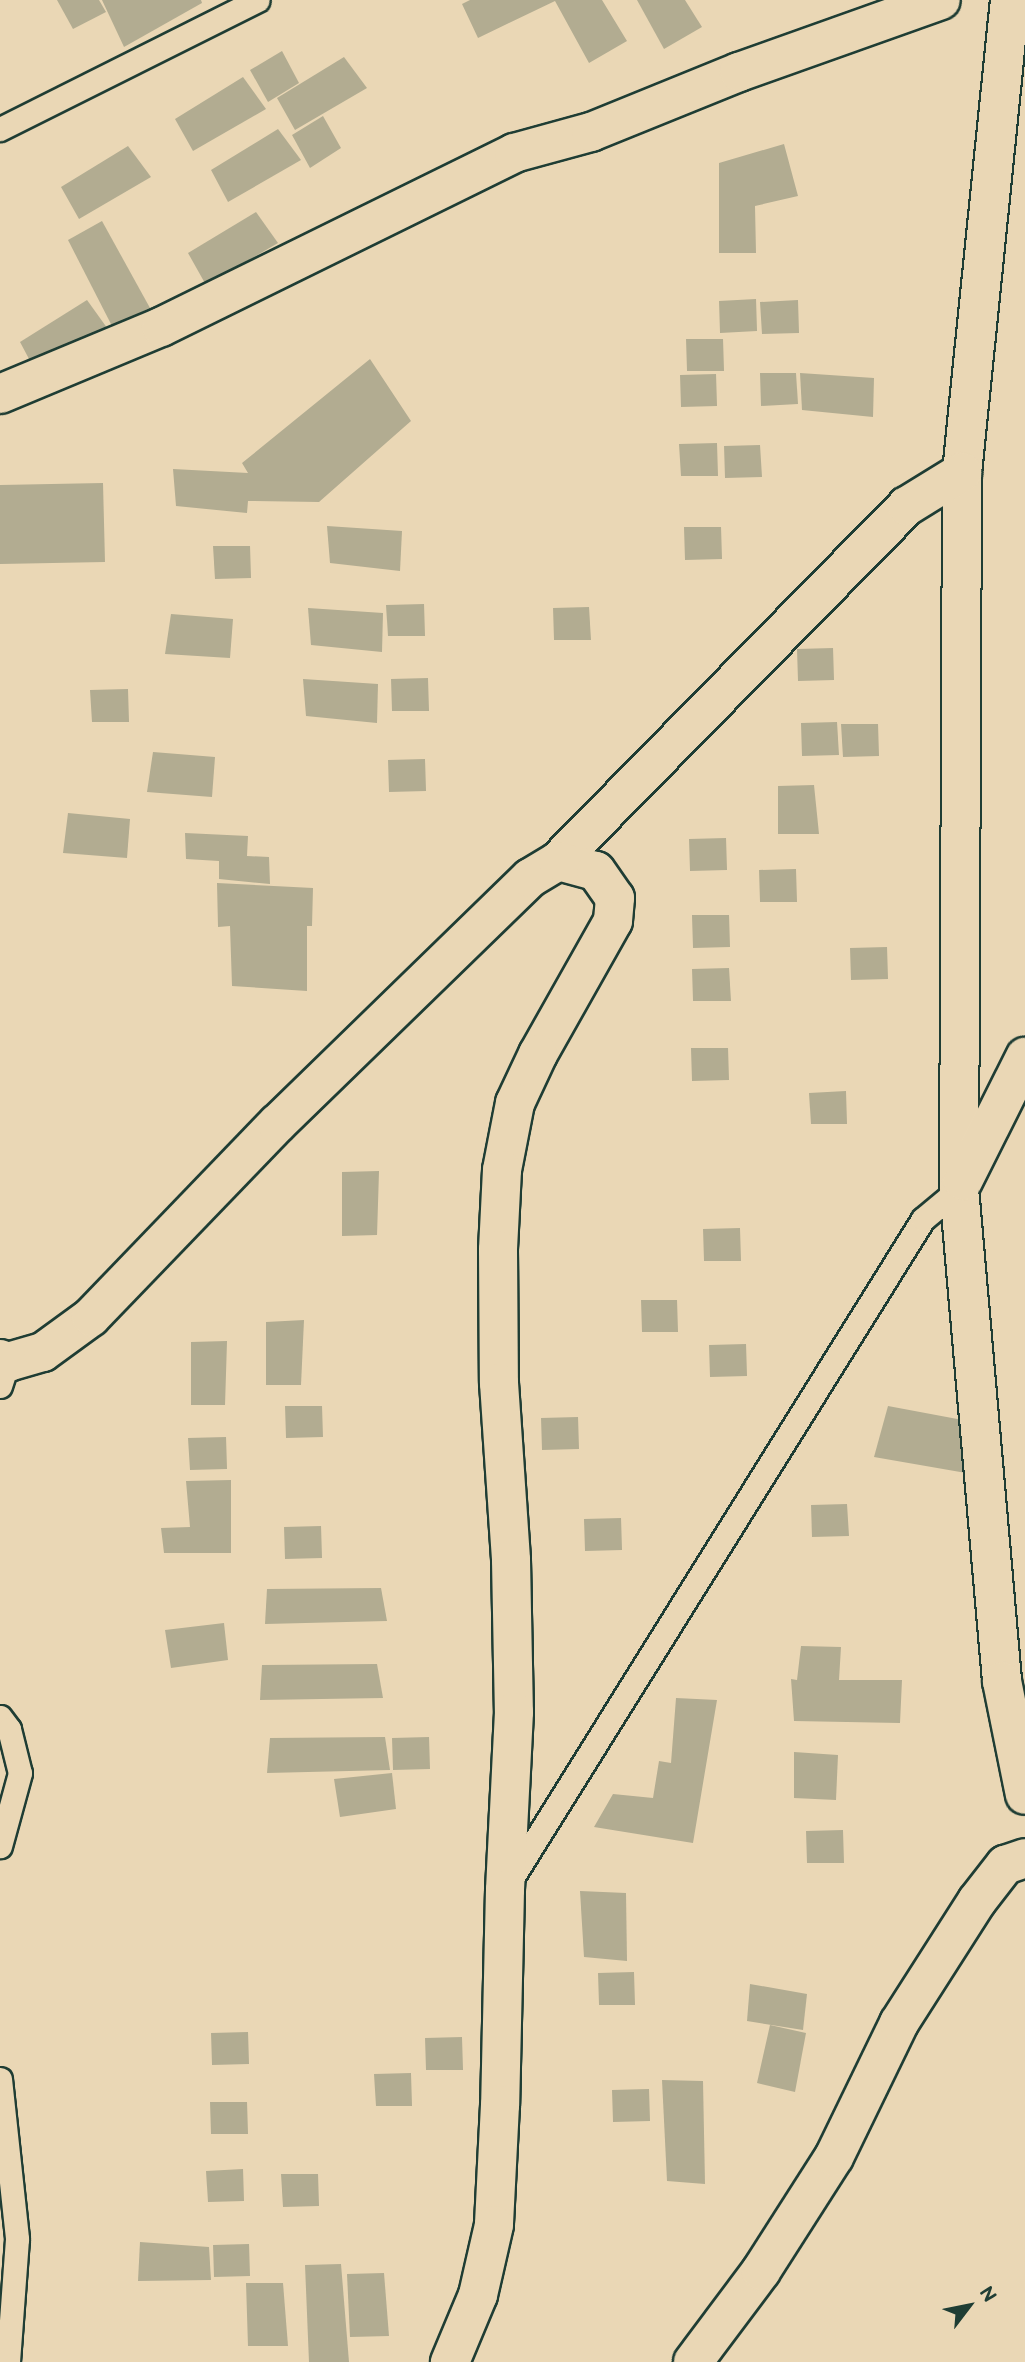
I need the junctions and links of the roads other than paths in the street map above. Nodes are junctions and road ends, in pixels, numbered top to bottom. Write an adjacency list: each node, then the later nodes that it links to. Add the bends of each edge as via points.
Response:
1 (258, 0): 4 (lane)
2 (941, 0): 5 (street, via 739,72 591,132 514,153 161,327)
3 (1010, 0): 6 (street)
4 (0, 130)
5 (0, 394)
6 (962, 472): 7 (street, via 907,506); 9 (street)
7 (558, 861): 10 (street, via 530,878 286,1114 92,1317 43,1352); 16 (street, via 596,872 615,898 613,921 515,1103 502,1170 499,1383 512,1560 514,1712)
8 (1025, 1058): 9 (street)
9 (959, 1189): 11 (street); 16 (lane, via 923,1219)
10 (3, 1369)
11 (1014, 1671): 13 (street)
12 (0, 1717): 14 (lane, via 9,1729 20,1773)
13 (1025, 1795)
14 (0, 1846)
15 (1025, 1858): 20 (street, via 1005,1866 977,1900 899,2023 834,2157 761,2271)
16 (505, 1890): 19 (street, via 494,2225 478,2295)
17 (0, 2079): 18 (lane, via 17,2239)
18 (8, 2362)
19 (450, 2362)
20 (693, 2362)

